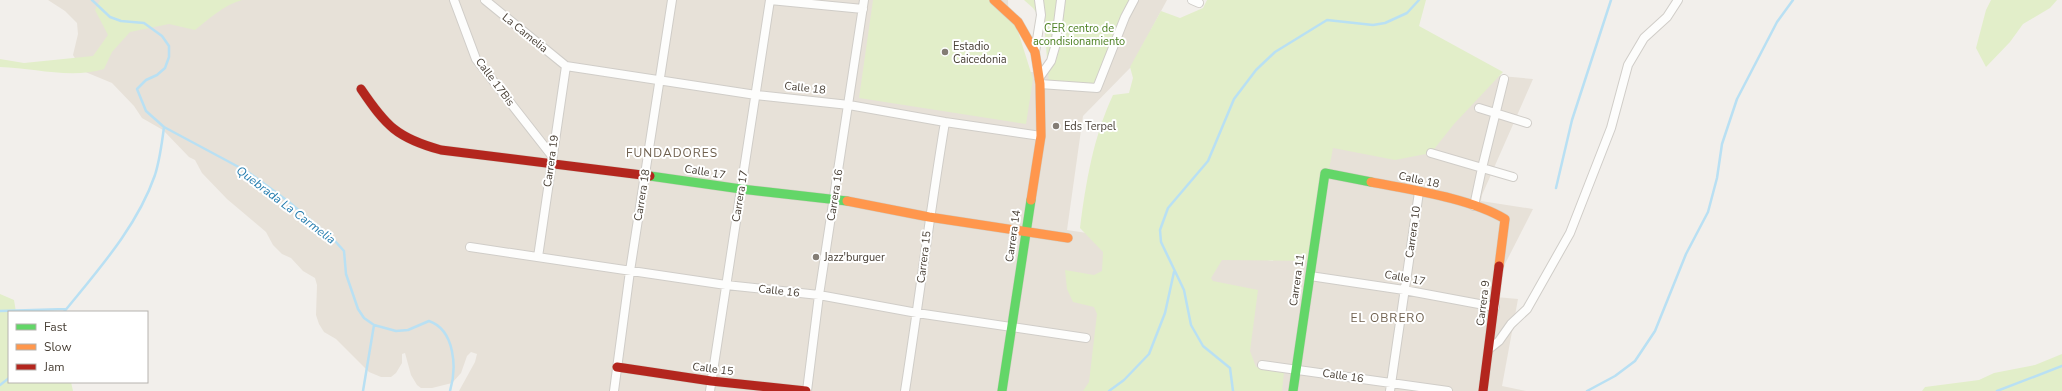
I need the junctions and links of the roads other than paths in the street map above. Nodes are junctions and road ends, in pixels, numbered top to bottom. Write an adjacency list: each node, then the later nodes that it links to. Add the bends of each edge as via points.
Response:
1 (454, 0): 26 (street, Calle 17Bis, via 476,59)
2 (485, 0): 13 (street, La Camelia)
3 (672, 0): 15 (street, Carrera 18)
4 (770, 0): 11 (street); 18 (street, Carrera 17)
5 (864, 0): 11 (street, Carrera 16)
6 (994, 0): 12 (street, via 1018,22)
7 (1039, 0): 12 (street, via 1041,15)
8 (1061, 0): 16 (street, via 1055,47 1051,61)
9 (1134, 0): 16 (street, via 1097,88)
10 (1678, 0): 50 (street, via 1667,17 1644,38 1628,65 1611,128 1570,233 1527,309 1510,324 1499,341)
11 (863, 9): 19 (street, Carrera 16)
12 (1035, 52): 16 (street, Carrera 14)
13 (566, 66): 15 (street, Calle 18); 26 (street, Carrera 19)
14 (1504, 79): 21 (street)
15 (660, 80): 18 (street, Calle 18); 29 (street, Carrera 18)
16 (1039, 81): 24 (street, Carrera 14)
17 (361, 89): 26 (street, Calle 17, via 382,120 397,134 417,144 440,150)
18 (756, 95): 19 (street, Calle 18); 31 (street, Carrera 17)
19 (849, 105): 22 (street, Calle 18); 33 (street, Carrera 16)
20 (1479, 108): 21 (street)
21 (1495, 112): 23 (street); 27 (street)
22 (945, 122): 24 (street, Calle 18); 35 (street, Carrera 15)
23 (1527, 123)
24 (1041, 136): 37 (street, Carrera 14)
25 (1431, 153): 27 (street)
26 (551, 160): 29 (street, Calle 17); 40 (street, Carrera 19)
27 (1482, 168): 30 (street); 34 (street)
28 (1325, 173): 32 (street, Calle 18); 42 (street, Carrera 11)
29 (646, 175): 31 (street, Calle 17); 41 (street, Carrera 18)
30 (1513, 177)
31 (741, 189): 33 (street, Calle 17); 43 (street, Carrera 17)
32 (1419, 192): 34 (street, Calle 18); 44 (street, Carrera 10)
33 (834, 200): 35 (street, Calle 17); 45 (street, Carrera 16)
34 (1474, 206): 36 (street, Calle 18, via 1498,213)
35 (929, 217): 37 (street, Calle 17); 47 (street, Carrera 15)
36 (1505, 219): 46 (street, Carrera 9)
37 (1025, 231): 38 (street, Calle 17); 48 (street, Carrera 14)
38 (1068, 238)
39 (470, 247): 40 (street, Calle 16)
40 (538, 257): 41 (street, Calle 16)
41 (630, 271): 43 (street, Calle 16); 52 (street, Carrera 18)
42 (1310, 276): 44 (street, Calle 17); 53 (street, Carrera 11)
43 (726, 285): 45 (street, Calle 16); 54 (street, Carrera 17)
44 (1404, 290): 46 (street, Calle 17); 55 (street, Carrera 10)
45 (819, 295): 47 (street, Calle 16); 58 (street, Carrera 16)
46 (1495, 307): 50 (street, Carrera 9)
47 (917, 313): 48 (street, Calle 16); 59 (street, Carrera 15)
48 (1012, 327): 49 (street, Calle 16); 60 (street, Carrera 14)
49 (1086, 338)
50 (1489, 348): 63 (street, Carrera 9)
51 (1262, 365): 53 (street, Calle 16)
52 (617, 367): 54 (street, Calle 15); 56 (street, Carrera 18)
53 (1296, 370): 55 (street, Calle 16); 61 (street, Carrera 11)
54 (711, 381): 57 (street, Carrera 17); 58 (street, Calle 15)
55 (1390, 387): 62 (street, Calle 16)
56 (614, 391)
57 (710, 391)
58 (807, 391)
59 (905, 391)
60 (1002, 391)
61 (1293, 391)
62 (1448, 391)
63 (1483, 391)

